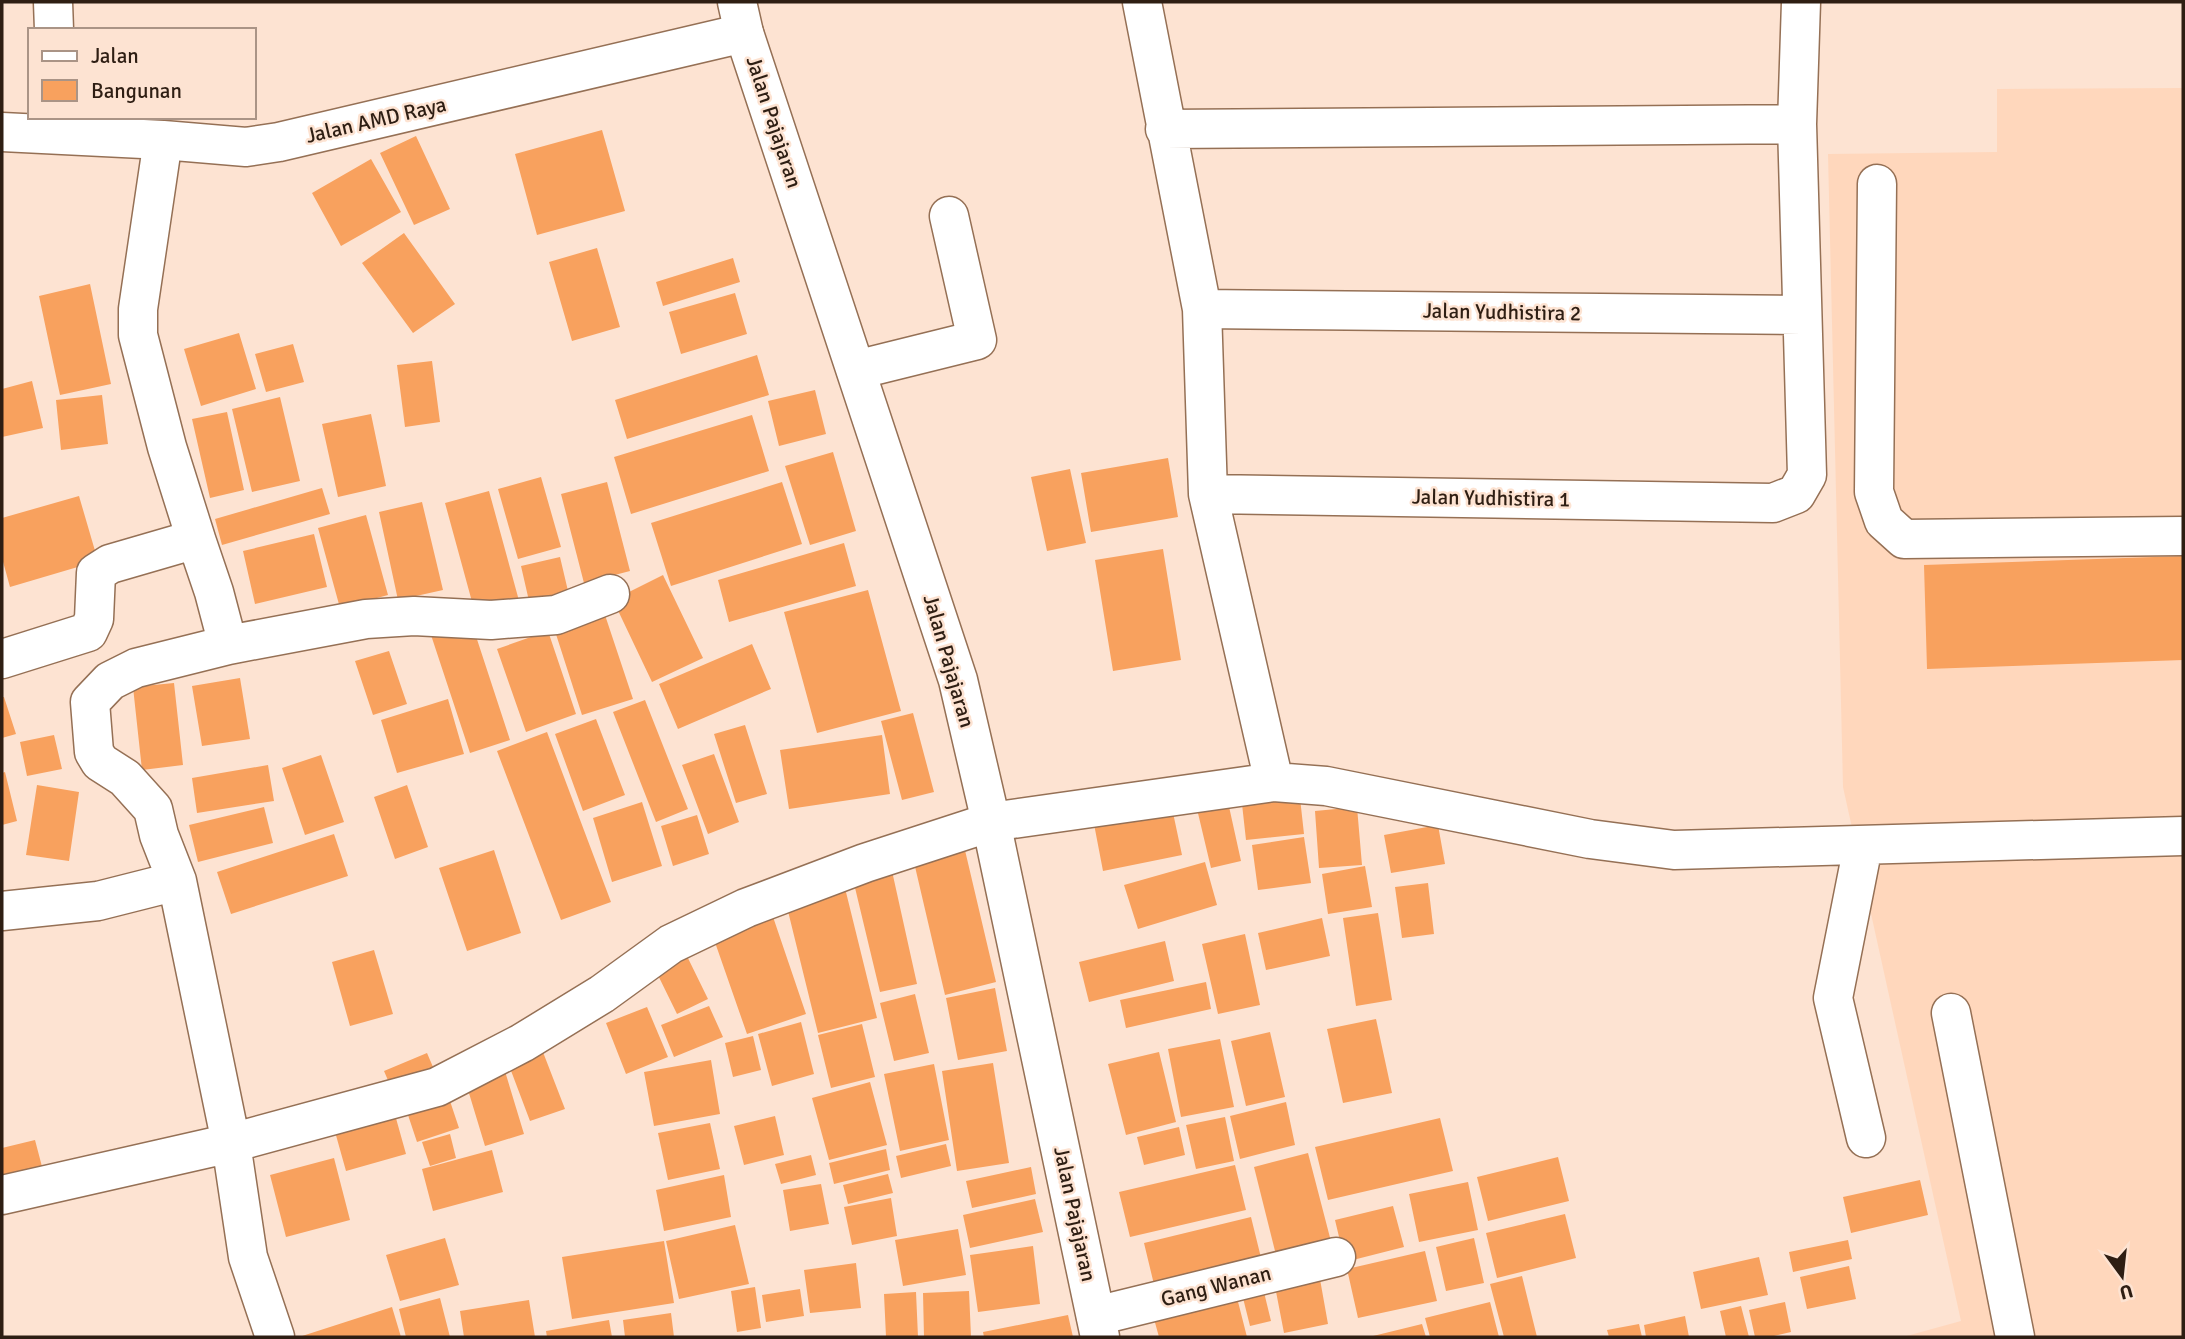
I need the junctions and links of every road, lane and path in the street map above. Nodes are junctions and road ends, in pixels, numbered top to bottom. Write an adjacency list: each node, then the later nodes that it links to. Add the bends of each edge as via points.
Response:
1 (53, 2): 5 (street)
2 (1142, 2): 7 (street)
3 (1801, 2): 6 (street)
4 (741, 17): 9 (street, Jalan AMD Raya, via 279,142 246,147); 14 (street, Jalan Pajajaran)
5 (54, 28)
6 (1797, 124): 7 (street); 13 (street)
7 (1165, 129): 12 (street)
8 (2, 132): 9 (street, Jalan AMD Raya)
9 (163, 140): 17 (street, via 138,335)
10 (1877, 184): 16 (street, via 1874,492 1884,521 1904,538)
11 (949, 216): 14 (street, via 977,340)
12 (1202, 309): 13 (street, Jalan Yudhistira 2); 15 (street)
13 (1801, 315): 15 (street, Jalan Yudhistira 1, via 1807,475 1796,494 1773,502)
14 (856, 370): 22 (street, Jalan Pajajaran, via 958,680)
15 (1208, 494): 21 (street)
16 (2183, 536)
17 (196, 539): 19 (street); 20 (street, via 96,572 94,619 88,632)
18 (610, 594): 19 (street, via 555,615 491,620 366,619)
19 (228, 645): 25 (street, via 136,668 110,681 90,702 94,752 153,809)
20 (2, 659)
21 (1274, 782): 22 (street); 24 (street, via 1326,786 1590,839 1674,850)
22 (991, 822): 29 (street, via 746,908 671,944 523,1043 437,1087); 32 (street, Jalan Pajajaran)
23 (2183, 836): 24 (street)
24 (1863, 846): 28 (street, via 1833,998)
25 (177, 881): 26 (street, via 98,901); 29 (street)
26 (2, 911)
27 (1951, 1013): 34 (street)
28 (1866, 1138)
29 (231, 1143): 30 (street); 33 (street, via 248,1257)
30 (2, 1195)
31 (1336, 1257): 32 (street, Gang Wanan)
32 (1098, 1326)
33 (275, 1337)
34 (2015, 1337)

